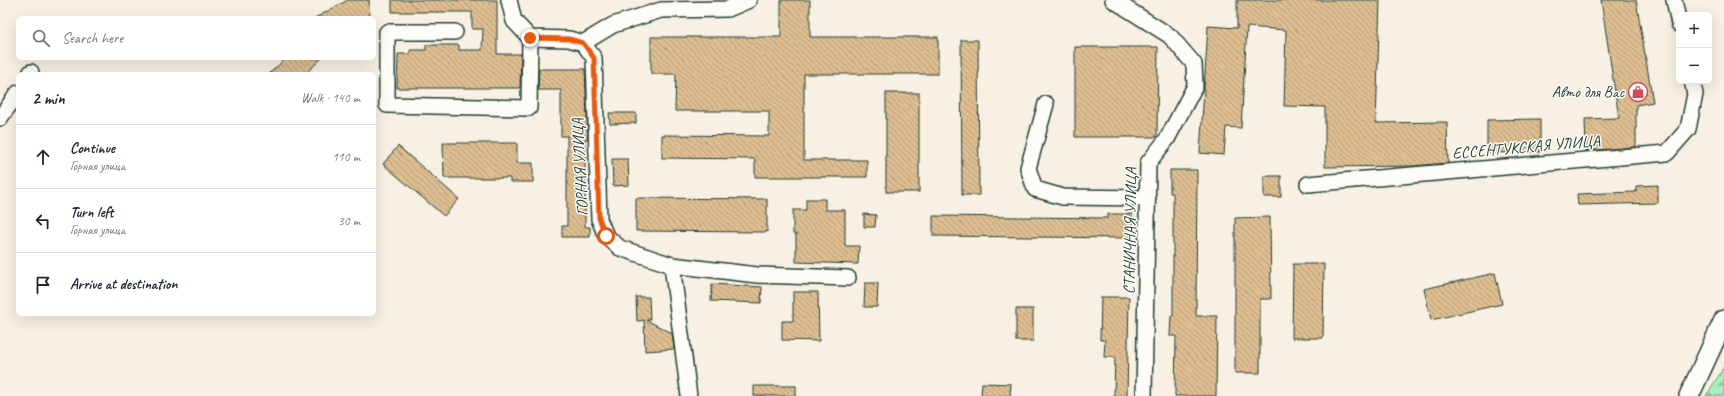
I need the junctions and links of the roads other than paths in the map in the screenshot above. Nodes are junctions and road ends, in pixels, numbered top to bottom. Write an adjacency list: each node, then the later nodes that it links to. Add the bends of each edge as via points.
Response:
1 (509, 0): 7 (street, via 514,21)
2 (749, 0): 8 (street, via 728,9 661,10 613,25)
3 (1113, 0): 14 (street, СТАНИЧНАЯ УЛИЦА, via 1170,36 1194,64 1195,86 1167,139 1148,163)
4 (1674, 0): 5 (street)
5 (1676, 12)
6 (455, 32): 7 (street, via 387,32 387,105 529,108)
7 (530, 38): 8 (street, via 569,39)
8 (583, 43): 15 (street, ГОРНАЯ УЛИЦА, via 594,58 599,218 606,236 620,248)
9 (1692, 84): 13 (street, ЕССЕНТУКСКАЯ УЛИЦА, via 1694,94 1688,128 1667,153)
10 (16, 96): 12 (street)
11 (1046, 104): 14 (street, via 1028,168 1036,189 1063,197)
12 (0, 118)
13 (1308, 184)
14 (1148, 198): 19 (street, СТАНИЧНАЯ УЛИЦА)
15 (672, 265): 16 (street, ГОРНАЯ УЛИЦА, via 757,275); 18 (street)
16 (848, 278)
17 (1724, 320): 20 (main road)
18 (689, 396)
19 (1144, 396)
20 (1689, 396)

